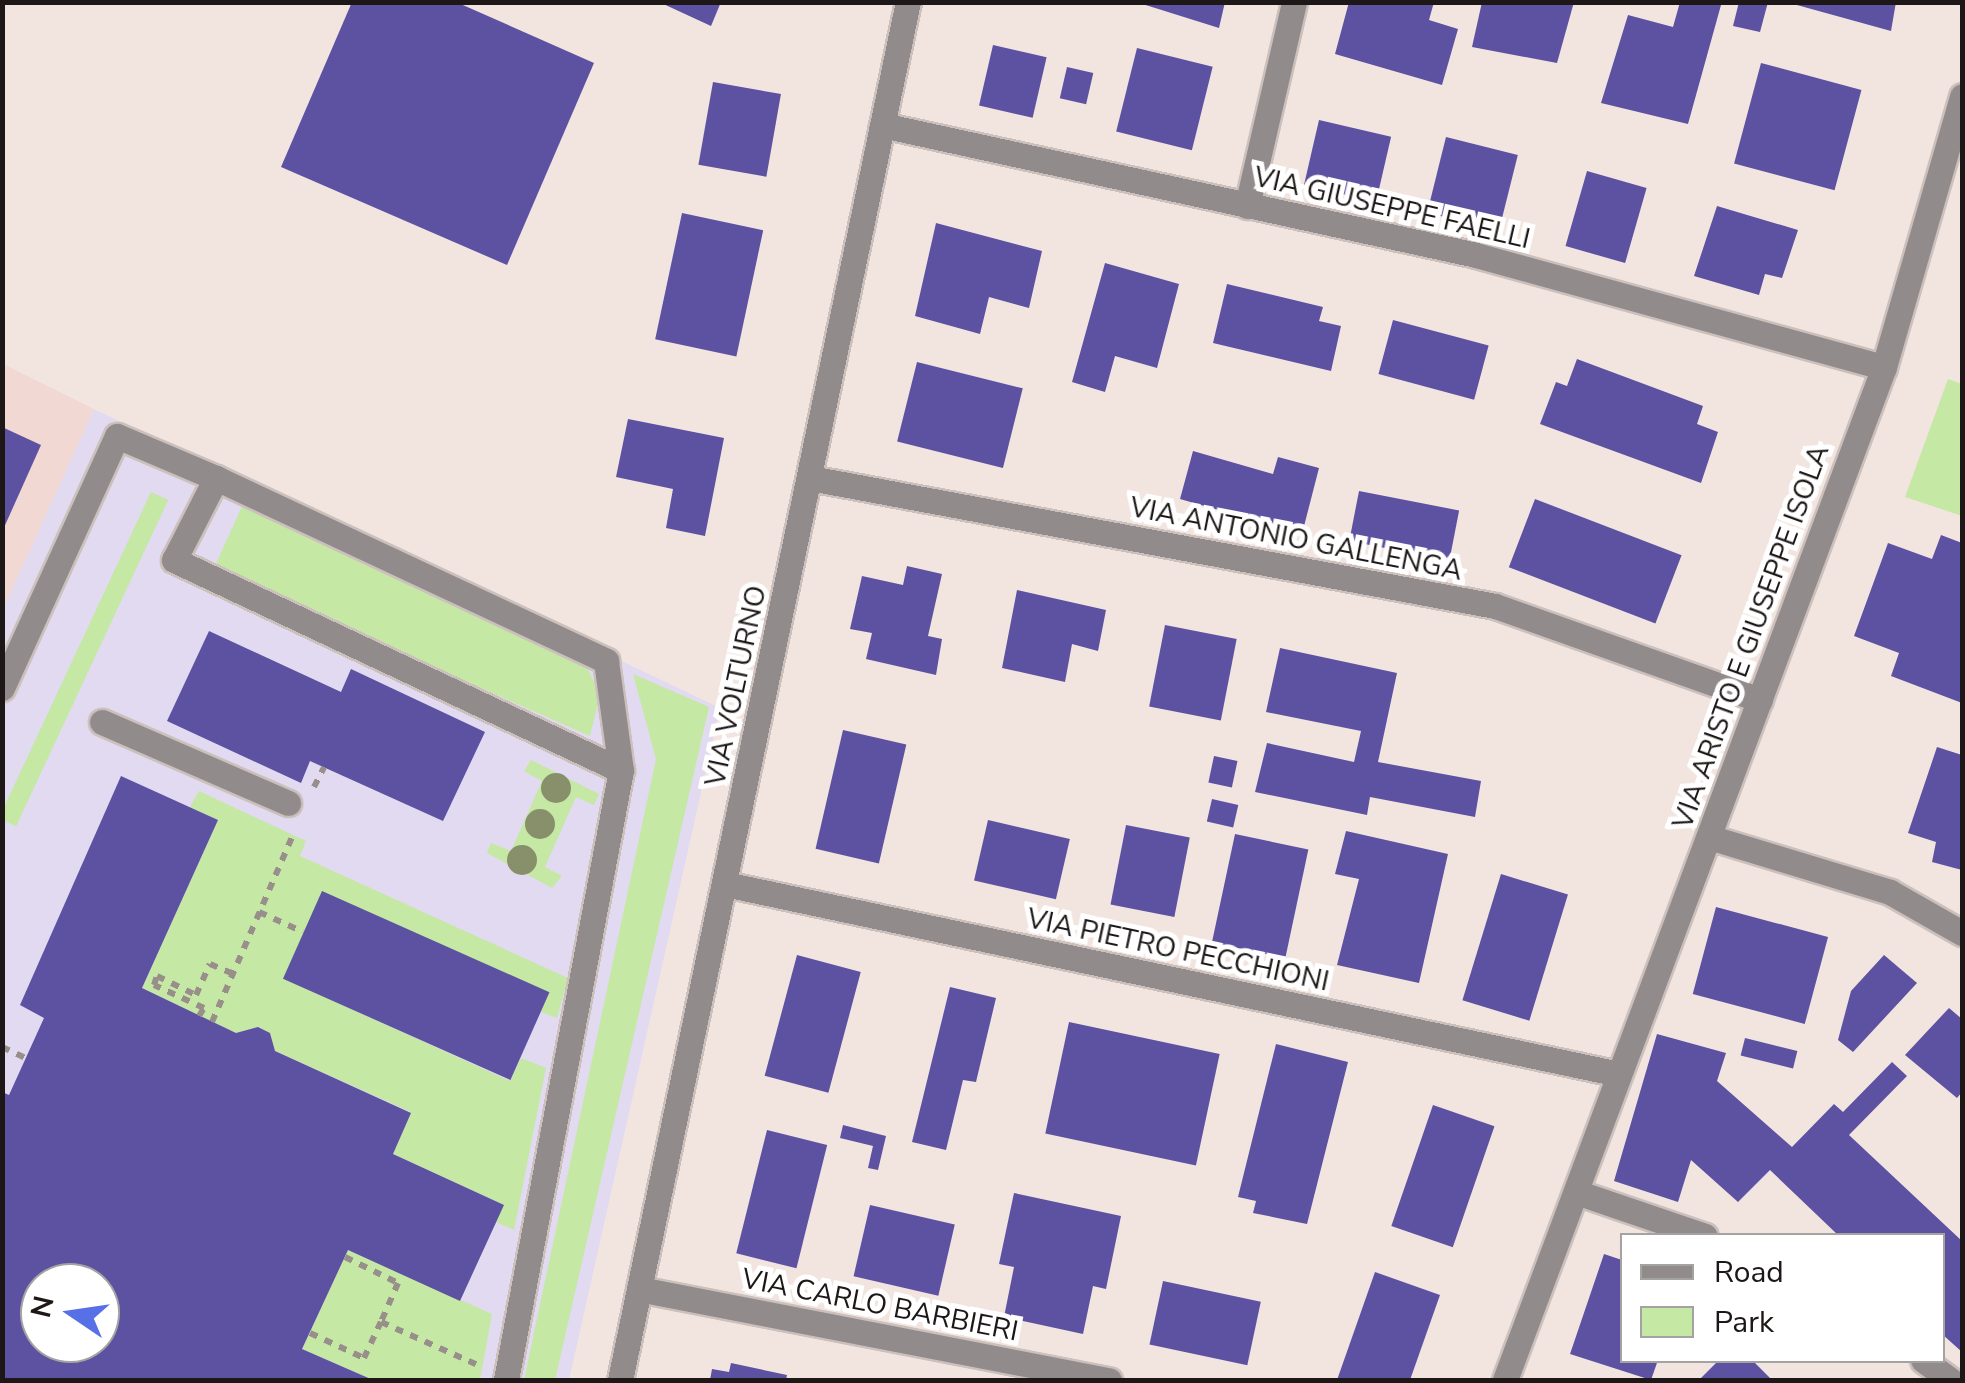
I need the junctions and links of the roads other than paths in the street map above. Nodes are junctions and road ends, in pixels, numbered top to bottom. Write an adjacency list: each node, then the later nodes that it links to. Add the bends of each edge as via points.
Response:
1 (908, 2): 4 (street, VIA VOLTURNO)
2 (1294, 2): 5 (street)
3 (1962, 96): 6 (street, VIA ARISTO E GIUSEPPE ISOLA)
4 (882, 126): 5 (street, VIA GIUSEPPE FAELLI); 8 (street, VIA VOLTURNO)
5 (1246, 206): 6 (street, VIA GIUSEPPE FAELLI, via 1476,255)
6 (1884, 368): 10 (street, VIA ARISTO E GIUSEPPE ISOLA)
7 (216, 478): 9 (street, via 117,436); 12 (street, via 606,661); 12 (street, via 174,560)
8 (810, 478): 10 (street, VIA ANTONIO GALLENGA, via 1495,606); 15 (street, VIA VOLTURNO)
9 (2, 688)
10 (1760, 700): 14 (street, VIA ARISTO E GIUSEPPE ISOLA)
11 (102, 722): 13 (street)
12 (621, 770): 22 (street)
13 (298, 808)
14 (1709, 837): 16 (street, via 1890,892); 17 (street, VIA ARISTO E GIUSEPPE ISOLA)
15 (724, 884): 17 (street, VIA PIETRO PECCHIONI); 20 (street, VIA VOLTURNO)
16 (1962, 933)
17 (1619, 1074): 18 (street, VIA ARISTO E GIUSEPPE ISOLA)
18 (1576, 1192): 19 (street); 25 (street, VIA ARISTO E GIUSEPPE ISOLA)
19 (1696, 1233)
20 (639, 1289): 23 (street, VIA VOLTURNO); 24 (street, VIA CARLO BARBIERI)
21 (1927, 1363): 26 (street)
22 (507, 1379)
23 (620, 1380)
24 (1110, 1380)
25 (1504, 1380)
26 (1951, 1380)

